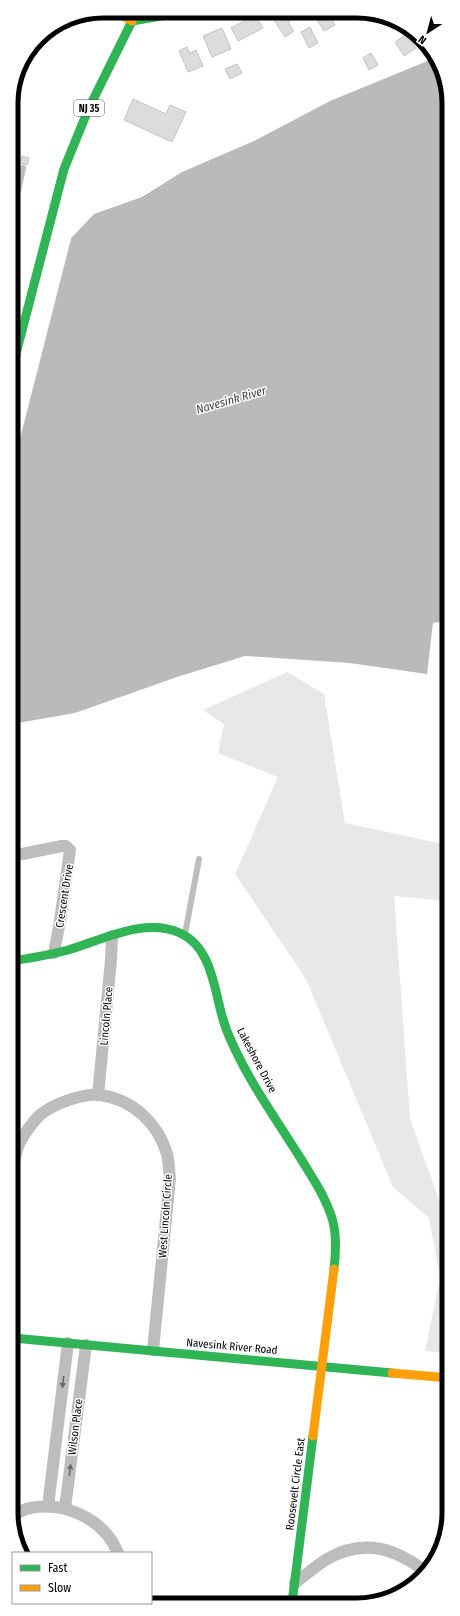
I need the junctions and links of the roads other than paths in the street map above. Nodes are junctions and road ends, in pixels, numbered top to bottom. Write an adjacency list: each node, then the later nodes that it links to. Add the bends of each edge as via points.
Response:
1 (134, 18): 4 (main road, NJ 35, via 88,110 64,169)
2 (23, 168): 3 (lane)
3 (18, 191)
4 (18, 349)
5 (18, 855): 9 (street, Crescent Drive, via 62,846 70,850)
6 (199, 859): 7 (lane)
7 (185, 935): 8 (main road, Lakeshore Drive, via 154,927); 17 (main road, Lakeshore Drive, via 207,962 222,1017 234,1048 318,1187 332,1220 336,1254)
8 (112, 936): 9 (main road, Lakeshore Drive); 11 (street, Lincoln Place)
9 (54, 953): 10 (main road, Lakeshore Drive)
10 (18, 960)
11 (98, 1095): 12 (street, via 64,1101 40,1115 22,1138); 16 (street, West Lincoln Circle, via 114,1098 138,1111 155,1128 167,1154 170,1178)
12 (18, 1148)
13 (18, 1339): 14 (main road, Navesink River Road)
14 (68, 1343): 15 (main road, Navesink River Road); 19 (street, Wilson Place, one-way to 19)
15 (86, 1345): 16 (main road, Navesink River Road); 20 (street, Wilson Place, one-way to 15)
16 (153, 1350): 17 (main road, Navesink River Road)
17 (322, 1367): 18 (main road, Navesink River Road); 24 (main road, Roosevelt Circle East)
18 (442, 1377)
19 (48, 1506): 20 (street); 21 (street, via 29,1508)
20 (65, 1508): 22 (street, via 97,1525)
21 (18, 1513)
22 (118, 1552)
23 (422, 1568): 24 (street, via 394,1552 365,1547 339,1553)
24 (295, 1583): 25 (main road, Roosevelt Circle East)
25 (293, 1598)

